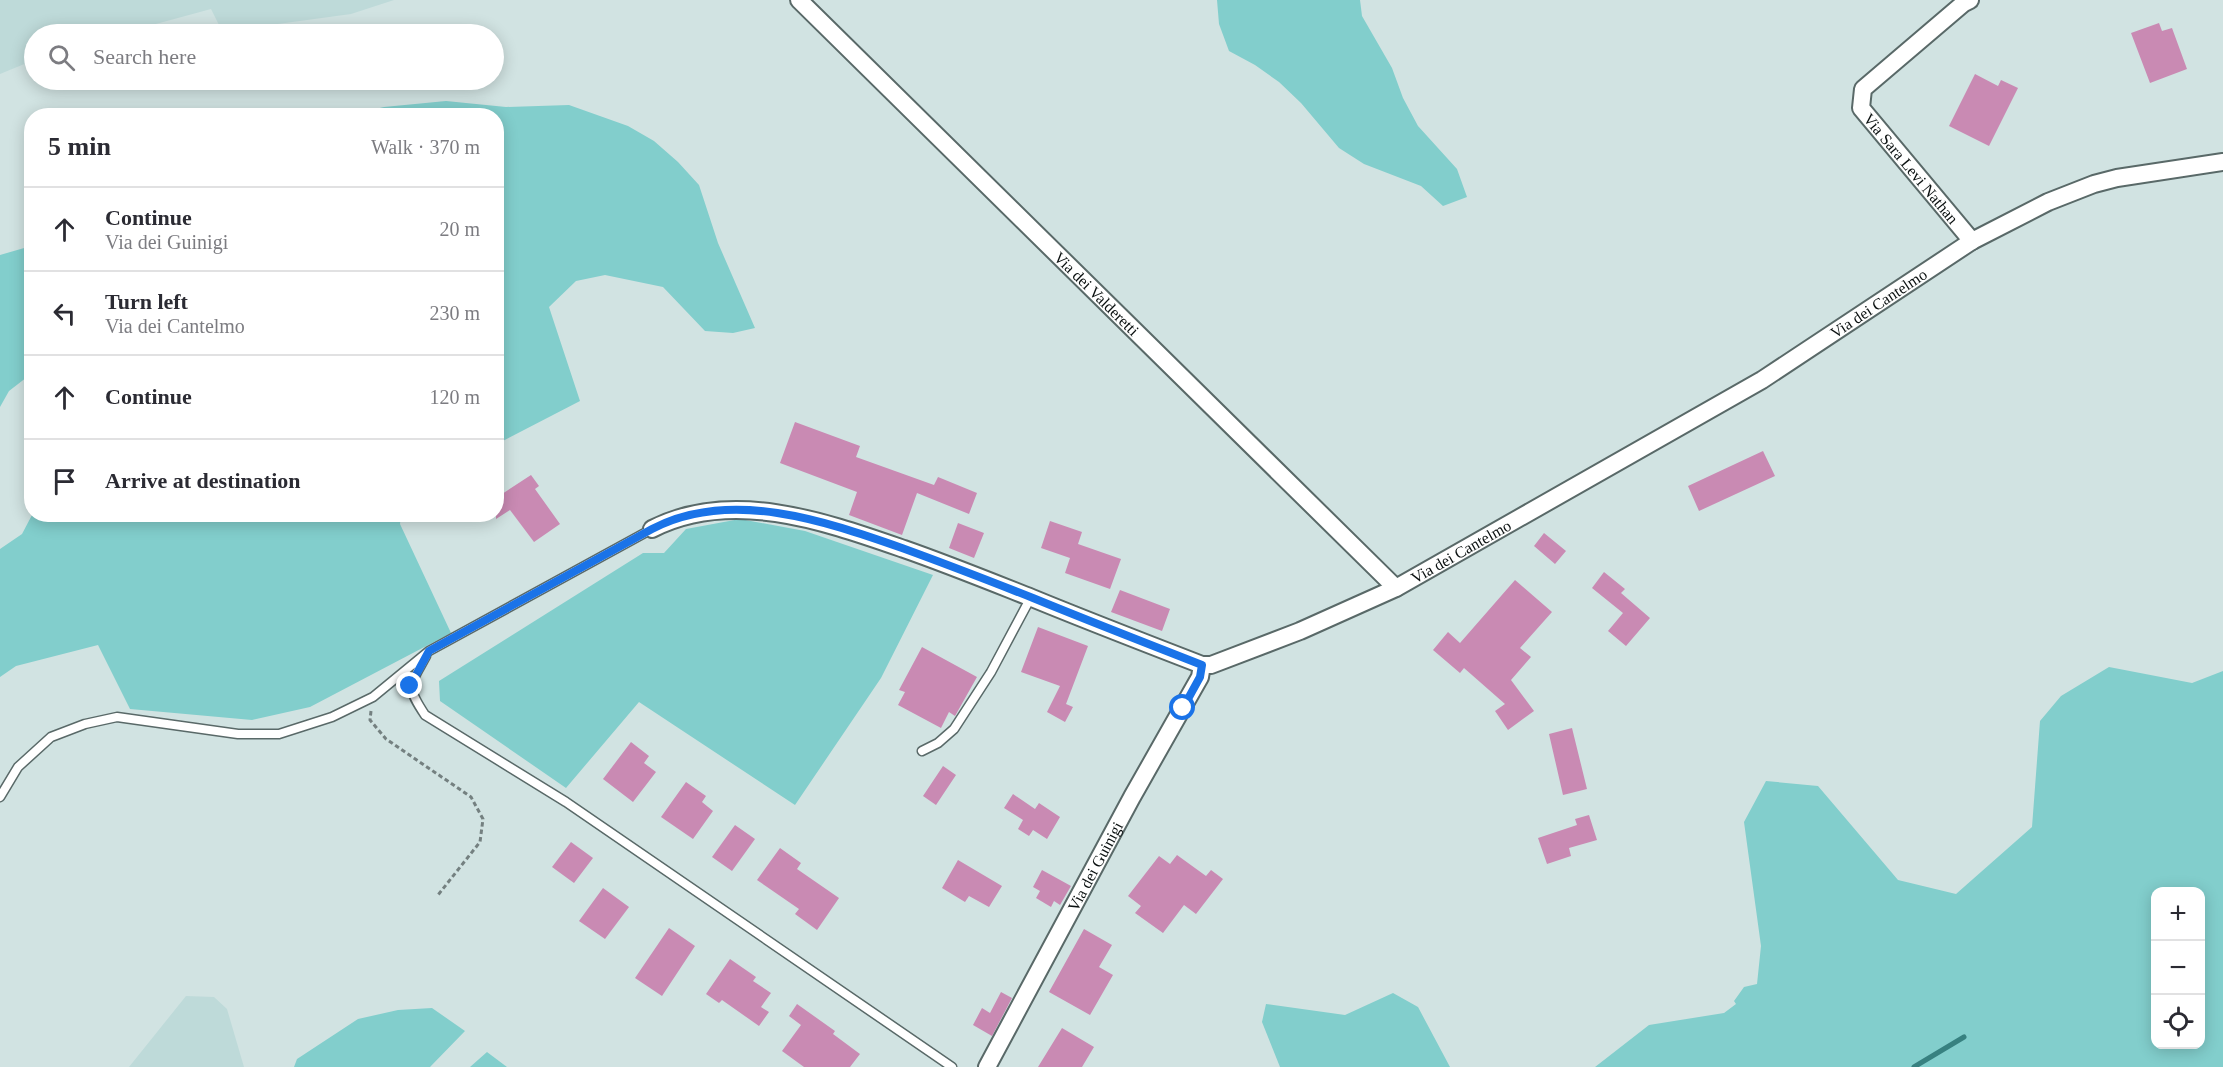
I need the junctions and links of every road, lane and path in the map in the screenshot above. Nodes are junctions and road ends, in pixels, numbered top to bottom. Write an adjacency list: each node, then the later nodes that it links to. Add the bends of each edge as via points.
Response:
1 (799, 0): 6 (street, Via dei Valderetti)
2 (1970, 0): 4 (street, Via Sara Levi Nathan, via 1863,88 1861,108)
3 (2223, 162): 4 (street, Via dei Cantelmo, via 2094,184 2048,202)
4 (1972, 241): 6 (street, Via dei Cantelmo, via 1762,380)
5 (652, 529): 7 (street, via 670,520 715,511 811,519 852,530); 8 (lane)
6 (1396, 588): 9 (street, Via dei Cantelmo, via 1300,631)
7 (1031, 597): 9 (street); 11 (lane, via 991,672 954,729)
8 (429, 651): 10 (lane); 14 (lane, via 410,686 424,715 566,802)
9 (1202, 665): 15 (street, Via dei Guinigi, via 1200,677)
10 (373, 698): 12 (lane, via 332,717 279,734 238,734 117,717 85,724 51,737 18,767); 13 (path, via 370,720 386,739 471,797 483,819 480,842)
11 (922, 751)
12 (0, 797)
13 (438, 895)
14 (952, 1067)
15 (987, 1067)

